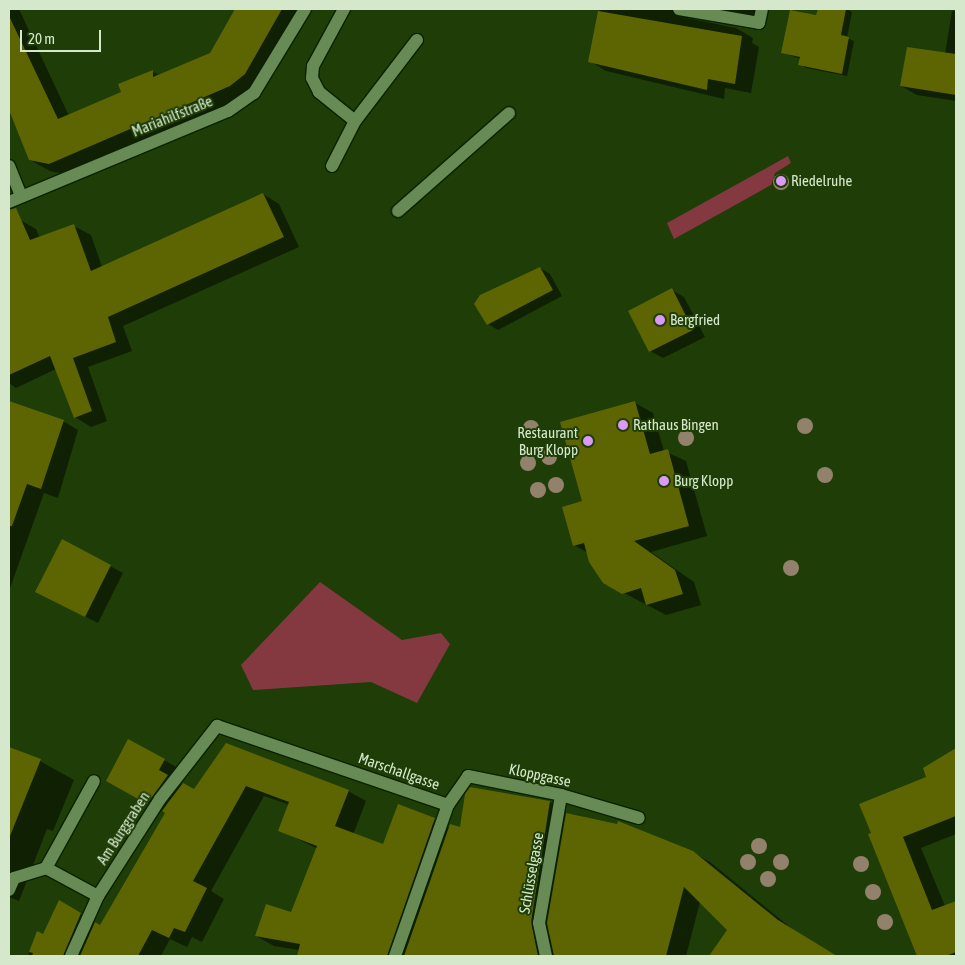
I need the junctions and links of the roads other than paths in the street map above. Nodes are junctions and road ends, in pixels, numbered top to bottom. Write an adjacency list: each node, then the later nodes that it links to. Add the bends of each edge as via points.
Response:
1 (305, 9): 10 (street, Mariahilfstraße, via 254,93 228,111)
2 (344, 9): 7 (street, via 313,66 312,78 319,92)
3 (679, 9): 4 (street, via 759,23)
4 (762, 9)
5 (417, 40): 7 (street)
6 (509, 113): 12 (street)
7 (355, 121): 9 (street)
8 (9, 166): 10 (street)
9 (332, 166)
10 (21, 196): 11 (street, Mariahilfstraße)
11 (9, 202)
12 (398, 211)
13 (217, 726): 16 (street, Marschallgasse); 20 (street, Am Burggraben, via 160,799)
14 (94, 781): 18 (street)
15 (561, 795): 16 (street, Kloppgasse, via 468,776); 17 (street, Kloppgasse); 23 (street, Schlüsselgasse, via 539,923)
16 (448, 805): 22 (street, Marschallgasse)
17 (639, 818)
18 (46, 868): 19 (street, via 14,878); 20 (street)
19 (9, 890)
20 (98, 896): 21 (street, Am Burggraben)
21 (71, 956)
22 (395, 956)
23 (546, 956)

